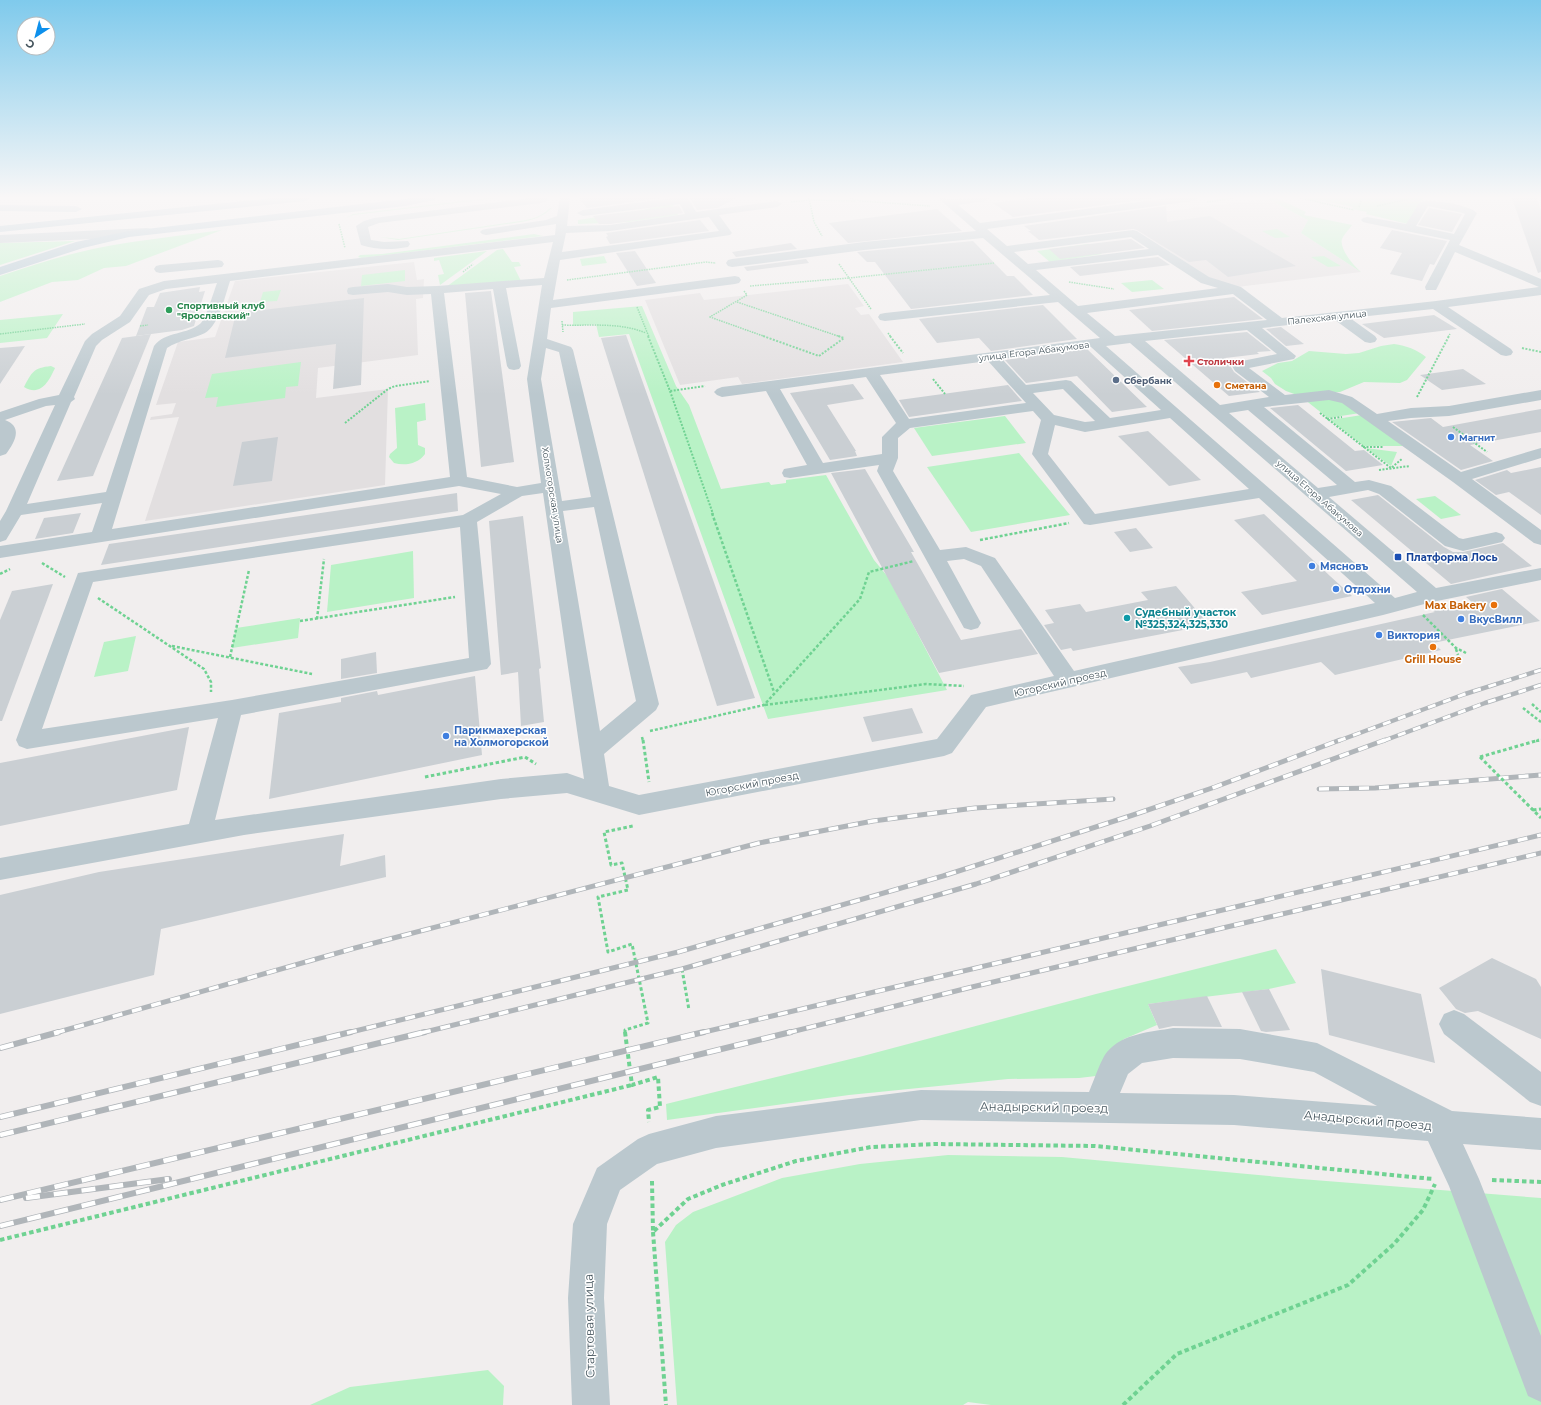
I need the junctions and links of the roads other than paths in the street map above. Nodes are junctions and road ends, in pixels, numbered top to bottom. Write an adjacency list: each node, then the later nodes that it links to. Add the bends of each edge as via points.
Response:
1 (23, 264): 12 (main road)
2 (214, 264): 11 (street)
3 (349, 264): 13 (street)
4 (557, 264): 14 (street, Холмогорская улица)
5 (729, 264): 23 (street, via 738,283)
6 (1020, 264): 7 (street); 22 (street, улица Егора Абакумова)
7 (1024, 264)
8 (1180, 264): 19 (street, via 1205,280)
9 (1444, 264): 17 (street)
10 (1499, 264): 15 (street)
11 (160, 269)
12 (0, 271)
13 (226, 278): 44 (street, via 164,285 144,292 125,319 90,344); 68 (street, via 208,324 200,330 170,340 161,346)
14 (558, 280): 16 (street); 23 (street, Холмогорская улица)
15 (1541, 284)
16 (499, 285): 18 (street); 38 (street)
17 (1431, 287)
18 (438, 290): 20 (street, via 407,292 388,288); 62 (street)
19 (1236, 290): 25 (street); 28 (street)
20 (353, 291)
21 (1541, 291): 24 (street, Палехская улица)
22 (1061, 298): 25 (street, улица Егора Абакумова); 27 (street)
23 (545, 305): 32 (street, Холмогорская улица)
24 (1436, 305): 26 (street, Палехская улица); 35 (street)
25 (1075, 310): 33 (street, улица Егора Абакумова)
26 (1338, 316): 28 (street, Палехская улица); 31 (street)
27 (885, 323)
28 (1280, 323): 29 (street, Палехская улица)
29 (1251, 326): 30 (street, Палехская улица); 45 (street, via 1289,356 1239,366)
30 (1134, 339): 33 (street, Палехская улица); 48 (street, улица Егора Абакумова)
31 (1370, 339)
32 (540, 341): 63 (street, Холмогорская улица, via 534,378); 69 (street, via 566,350)
33 (1112, 341): 34 (street, Палехская улица)
34 (1096, 343): 36 (street, улица Егора Абакумова); 49 (street, улица Егора Абакумова)
35 (1506, 352)
36 (991, 356): 39 (street, улица Егора Абакумова); 41 (street)
37 (854, 360): 39 (street)
38 (514, 366)
39 (866, 373): 40 (street, улица Егора Абакумова); 54 (street)
40 (770, 385): 42 (street, улица Егора Абакумова); 59 (street)
41 (1022, 390): 47 (street); 55 (street, via 1066,384)
42 (729, 391)
43 (1541, 395): 52 (street, via 1449,411 1411,413)
44 (67, 399): 50 (street, via 44,402); 71 (street)
45 (1282, 400): 46 (street); 52 (street, via 1329,395 1339,397)
46 (1252, 405): 48 (street); 64 (street)
47 (1037, 406): 51 (street); 54 (street)
48 (1218, 410): 67 (street, улица Егора Абакумова)
49 (1174, 413): 55 (street); 66 (street, улица Егора Абакумова)
50 (0, 417)
51 (1049, 419): 55 (street, via 1085,427); 66 (street, via 1040,454 1090,520)
52 (1374, 419): 61 (street)
53 (0, 424): 56 (street, via 8,431 7,439)
54 (905, 424): 58 (street, via 890,437)
55 (1107, 424)
56 (0, 451)
57 (1541, 453): 61 (street)
58 (890, 458): 59 (street); 78 (street, via 885,470)
59 (817, 468): 60 (street)
60 (790, 473)
61 (1459, 478): 76 (street)
62 (459, 481): 65 (street); 74 (street)
63 (551, 486): 65 (street); 70 (street, Холмогорская улица)
64 (1351, 488): 67 (street); 75 (street, via 1369,485 1385,490 1452,542 1458,544)
65 (517, 492): 72 (street)
66 (1263, 492): 81 (street, улица Егора Абакумова)
67 (1316, 494): 80 (street, улица Егора Абакумова)
68 (113, 496): 71 (street); 74 (street)
69 (601, 501): 70 (street); 85 (street, via 648,704)
70 (554, 508): 85 (street, Холмогорская улица)
71 (15, 511): 73 (street)
72 (468, 520): 84 (street, via 480,664); 84 (street, via 85,577 27,740)
73 (0, 536)
74 (100, 536): 77 (street)
75 (1496, 538)
76 (1541, 539)
77 (0, 552)
78 (935, 557): 82 (street); 83 (street, via 966,553 988,562)
79 (1541, 574): 80 (street, Югорский проезд)
80 (1432, 595): 81 (street, Югорский проезд)
81 (1391, 606): 83 (street, Югорский проезд)
82 (971, 624)
83 (1069, 681): 86 (street, Югорский проезд, via 979,701 944,747 639,805)
84 (222, 709): 87 (street)
85 (592, 751): 86 (street, Холмогорская улица)
86 (598, 794): 87 (street, Югорский проезд, via 567,783 501,789)
87 (199, 834): 88 (street, Югорский проезд)
88 (0, 869)
89 (1454, 1024): 90 (street)
90 (1541, 1091)
91 (1098, 1108): 92 (street, Анадырский проезд, via 1234,1110); 92 (street, via 1117,1063 1136,1049 1174,1043 1240,1044 1317,1058); 94 (street, Анадырский проезд, via 921,1105 716,1132 649,1150 608,1179)
92 (1444, 1126): 93 (street, Анадырский проезд); 95 (street)
93 (1541, 1134)
94 (590, 1224): 96 (street, Стартовая улица, via 586,1298)
95 (1541, 1383)
96 (591, 1405)

